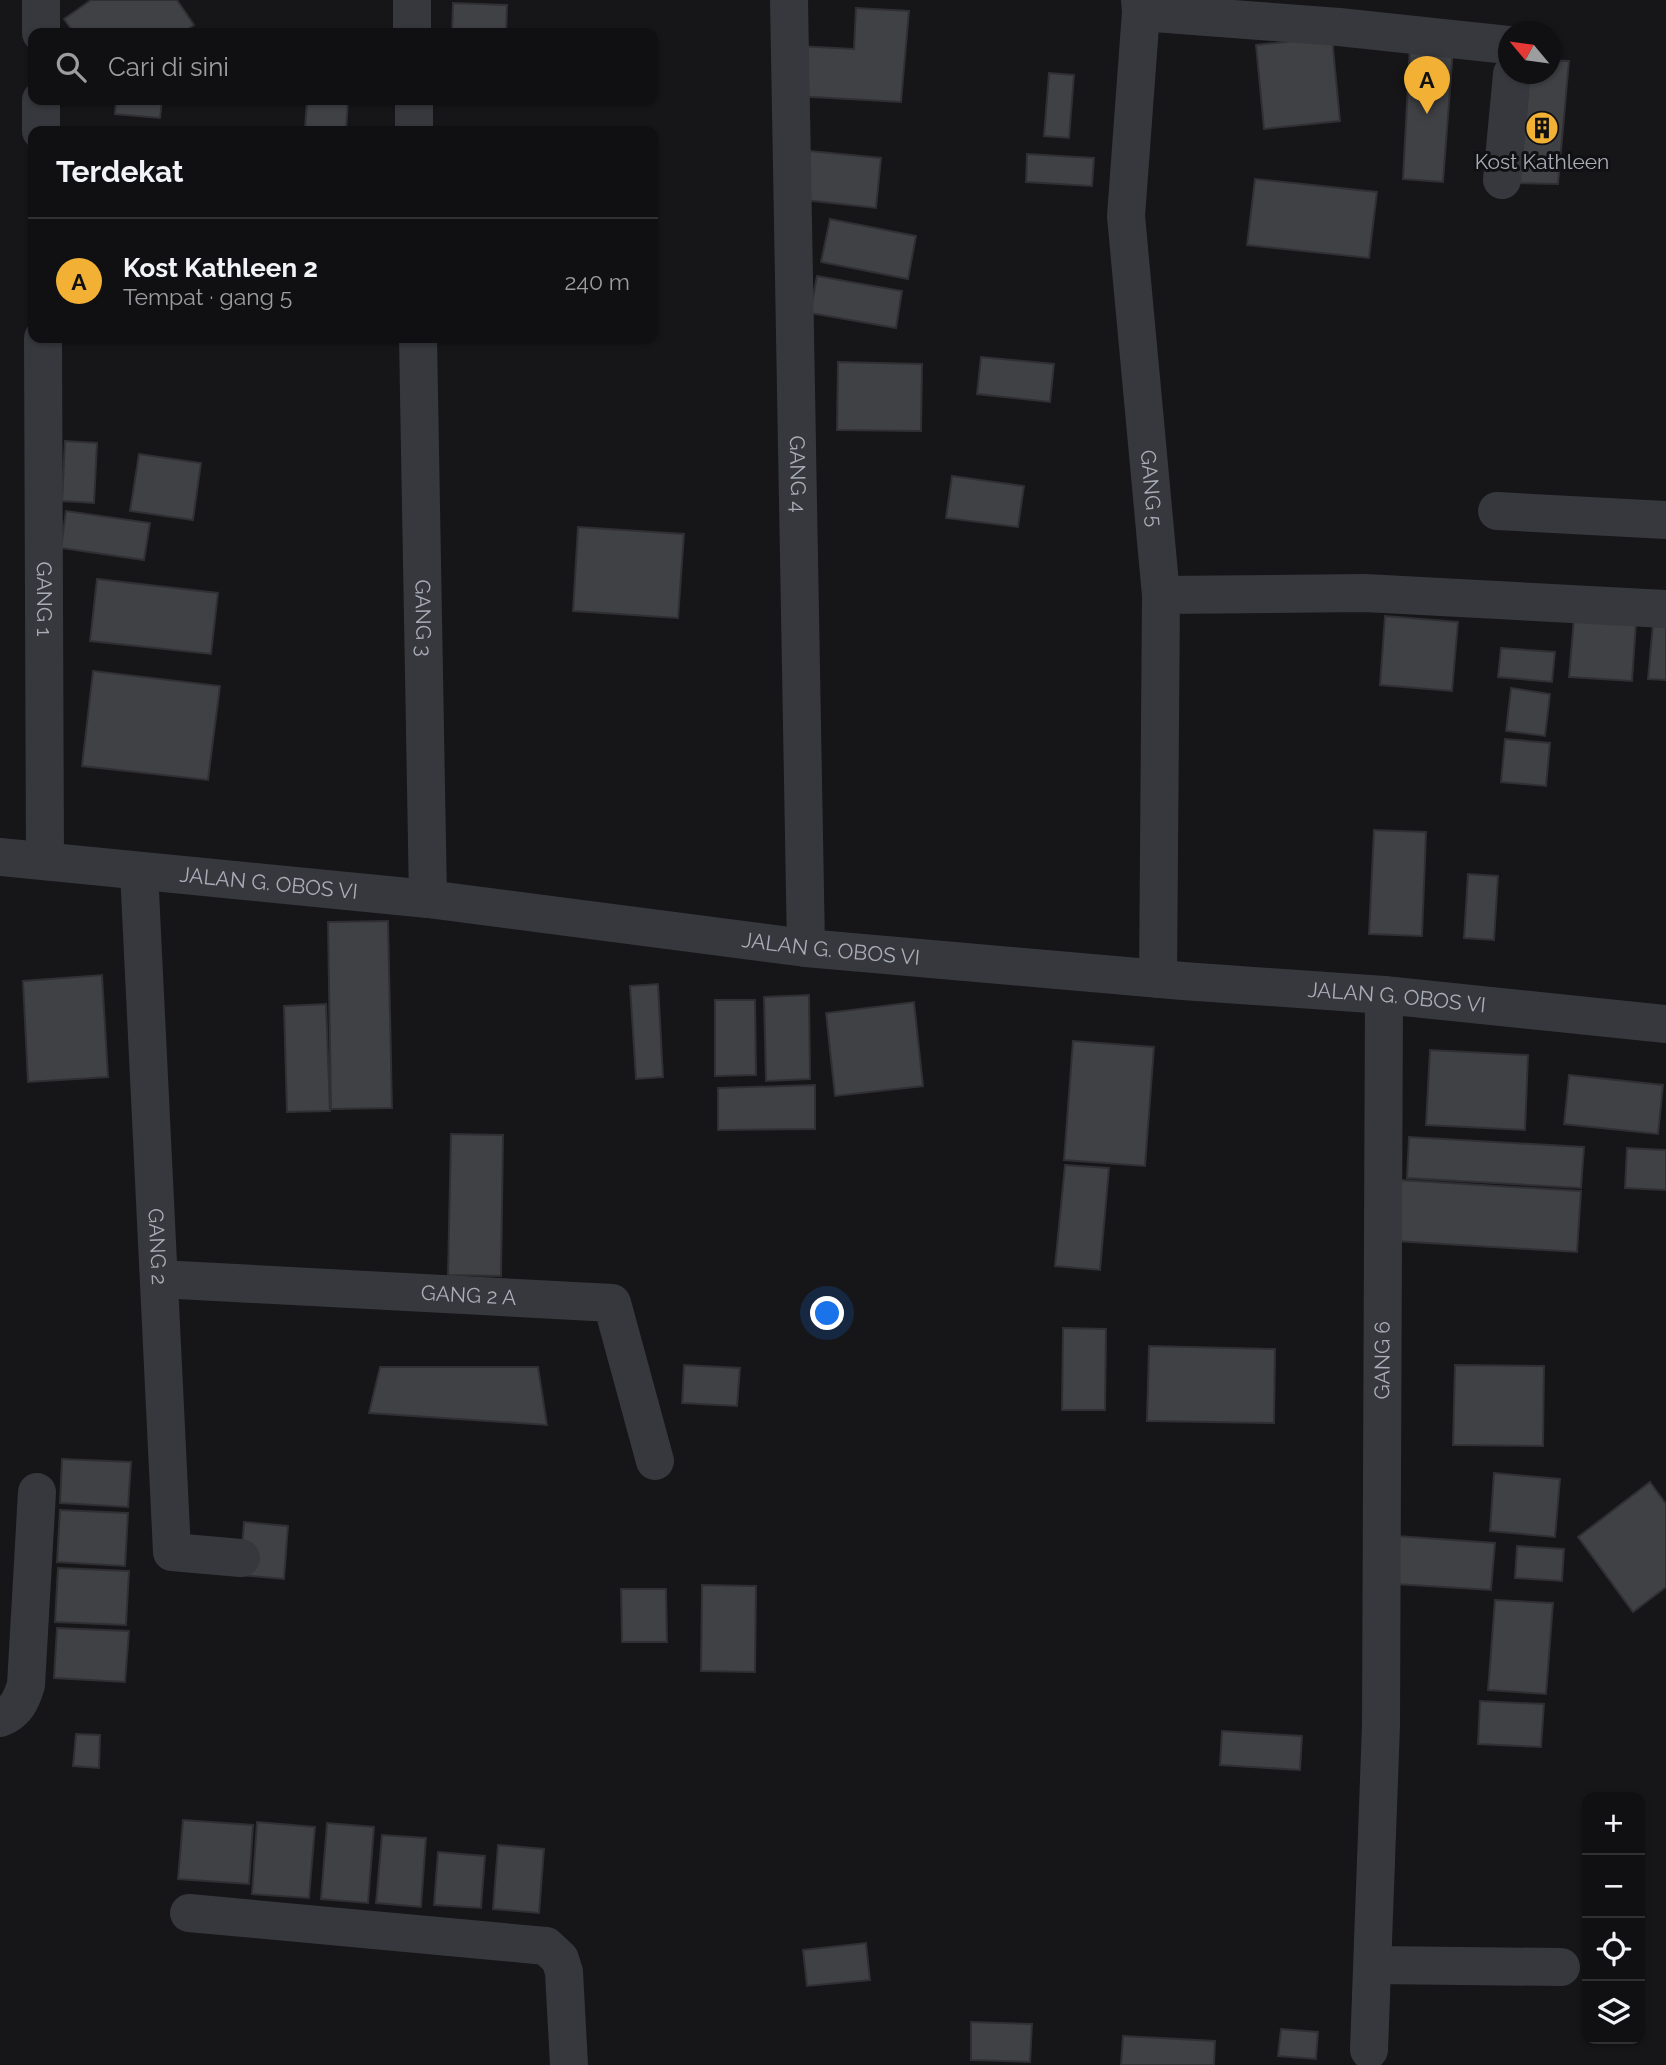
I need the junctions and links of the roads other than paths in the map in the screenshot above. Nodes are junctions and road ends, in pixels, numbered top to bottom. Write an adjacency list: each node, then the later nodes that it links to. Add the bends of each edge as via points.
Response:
1 (41, 0): 5 (street)
2 (412, 0): 6 (street)
3 (789, 0): 24 (street, GANG 4)
4 (1140, 6): 7 (street); 18 (street, GANG 5, via 1126,216)
5 (41, 28)
6 (412, 28)
7 (1498, 45)
8 (1512, 84): 13 (street)
9 (41, 105): 11 (street)
10 (414, 105): 12 (street)
11 (41, 126)
12 (414, 126)
13 (1502, 180)
14 (43, 343): 21 (street, GANG 1)
15 (418, 343): 23 (street, GANG 3)
16 (1497, 511): 17 (street)
17 (1666, 520)
18 (1161, 595): 19 (street, via 1365,593); 25 (street, GANG 5)
19 (1666, 609)
20 (0, 857): 21 (street, JALAN G. OBOS VI)
21 (46, 861): 22 (street, JALAN G. OBOS VI)
22 (139, 871): 23 (street, JALAN G. OBOS VI); 28 (street, GANG 2)
23 (428, 899): 24 (street, JALAN G. OBOS VI)
24 (806, 948): 25 (street, JALAN G. OBOS VI)
25 (1158, 979): 26 (street, JALAN G. OBOS VI)
26 (1384, 995): 27 (street, JALAN G. OBOS VI); 34 (street, GANG 6, via 1381,1725)
27 (1666, 1024)
28 (159, 1279): 29 (street, GANG 2 A, via 612,1303); 31 (street, GANG 2, via 172,1552)
29 (655, 1461)
30 (37, 1492): 32 (street, via 26,1685 21,1702)
31 (241, 1558)
32 (0, 1718)
33 (189, 1913): 37 (street, via 546,1947 560,1959 564,1972)
34 (1373, 1965): 35 (street); 36 (street, GANG 6)
35 (1561, 1967)
36 (1369, 2050)
37 (569, 2065)

